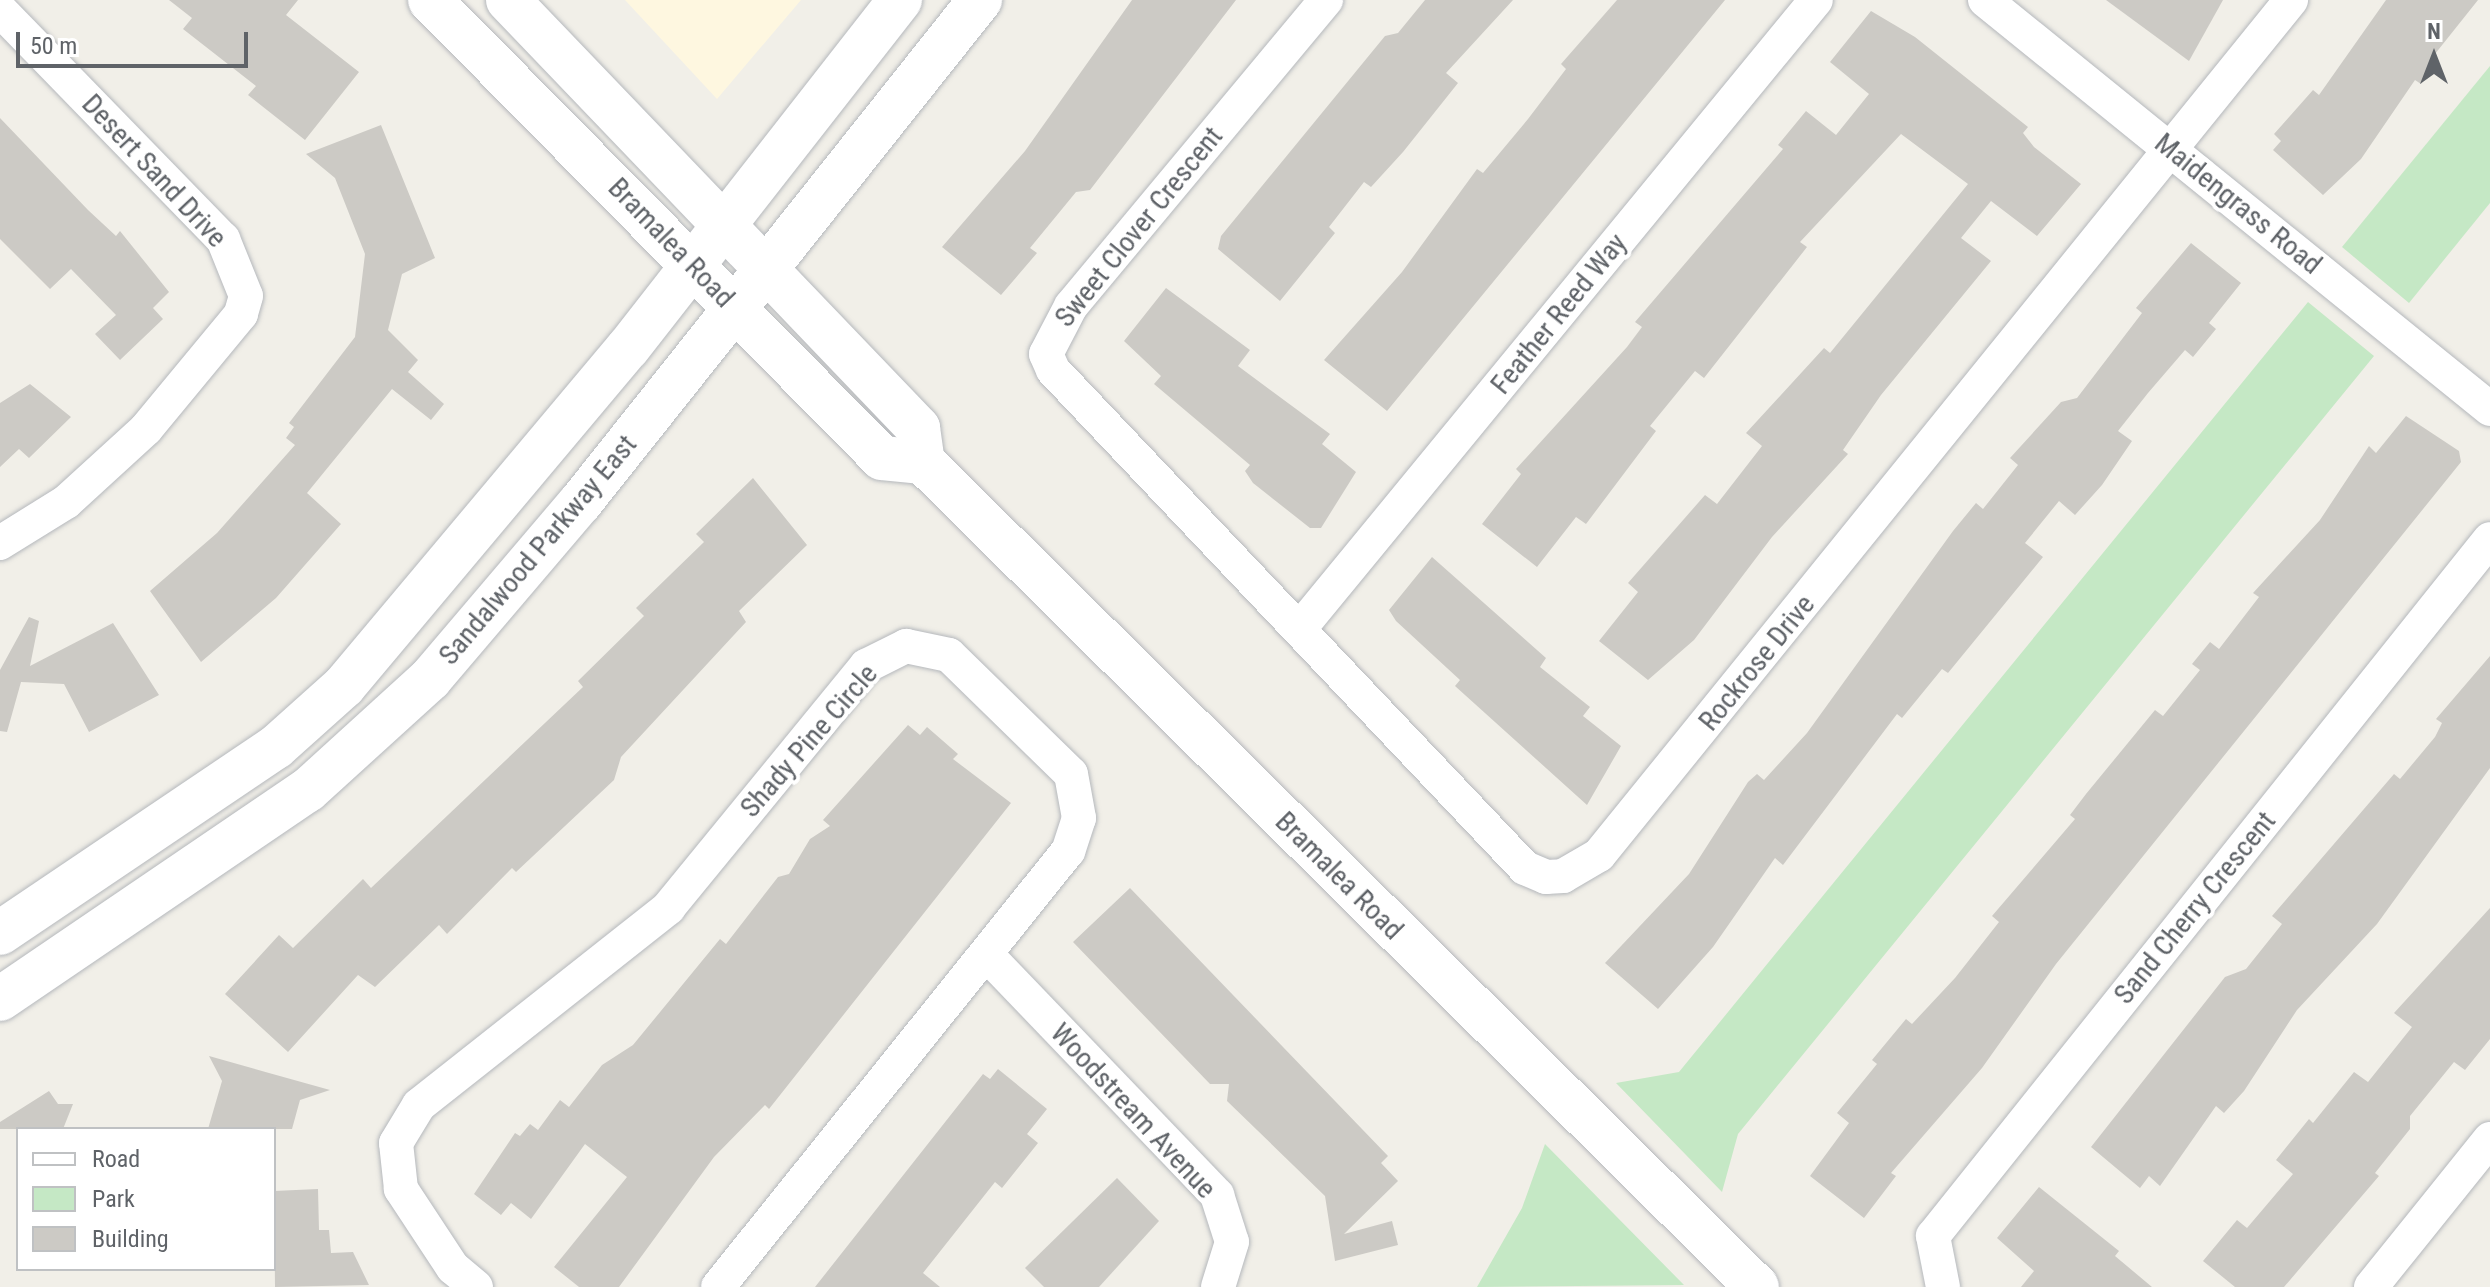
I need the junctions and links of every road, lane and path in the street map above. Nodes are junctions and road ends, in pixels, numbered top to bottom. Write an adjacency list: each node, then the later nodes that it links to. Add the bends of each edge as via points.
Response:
1 (430, 0): 12 (main road, Bramalea Road)
2 (508, 0): 11 (main road, Bramalea Road)
3 (900, 0): 11 (main road, Sandalwood Parkway East)
4 (980, 0): 13 (main road, Sandalwood Parkway East)
5 (1326, 0): 19 (street, Sweet Clover Crescent, via 1071,306 1046,354 1053,370)
6 (1816, 0): 19 (street, Feather Reed Way)
7 (1985, 0): 10 (street, Maidengrass Road)
8 (2291, 0): 10 (street, Rockrose Drive)
9 (0, 10): 18 (street, Desert Sand Drive, via 223,239 246,296 241,314 146,429 66,502)
10 (2170, 148): 15 (street, Maidengrass Road); 19 (street, Rockrose Drive, via 1763,657 1599,855 1574,871 1546,877 1525,868)
11 (722, 223): 12 (main road, Sandalwood Parkway East); 13 (main road, Bramalea Road)
12 (690, 264): 14 (main road, Bramalea Road); 20 (main road, Sandalwood Parkway East, via 344,686 276,747)
13 (765, 268): 14 (main road, Sandalwood Parkway East); 16 (main road, Bramalea Road, via 918,428)
14 (734, 308): 16 (main road, Bramalea Road, via 882,458); 22 (main road, Sandalwood Parkway East, via 580,503 380,727 308,790)
15 (2490, 409)
16 (923, 462): 27 (main road, Bramalea Road)
17 (2490, 539): 28 (street, Sand Cherry Crescent, via 1933,1236)
18 (0, 543)
19 (1301, 627)
20 (0, 933)
21 (986, 954): 24 (street, Shady Pine Circle, via 1068,851 1079,818 1071,774 949,655 906,646 866,666 668,908 419,1105 396,1143 401,1189 453,1268); 25 (street, Shady Pine Circle); 26 (street, Woodstream Avenue, via 1217,1195 1232,1242)
22 (0, 999)
23 (2490, 1139): 29 (street)
24 (476, 1287)
25 (718, 1287)
26 (1218, 1287)
27 (1757, 1287)
28 (1943, 1287)
29 (2371, 1287)

